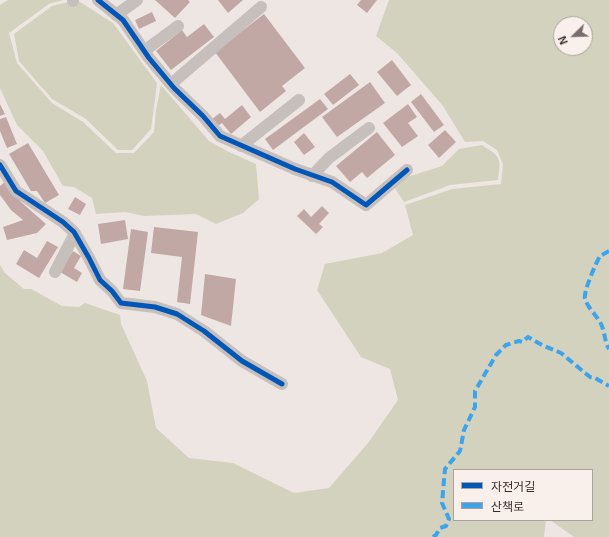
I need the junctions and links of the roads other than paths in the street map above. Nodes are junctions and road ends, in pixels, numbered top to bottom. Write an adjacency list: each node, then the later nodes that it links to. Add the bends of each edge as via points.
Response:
1 (98, 0): 4 (street)
2 (136, 0): 4 (street)
3 (261, 7): 7 (street)
4 (116, 15): 6 (street, via 123,20)
5 (178, 26): 6 (street)
6 (144, 50): 7 (street)
7 (171, 84): 10 (street, via 220,136)
8 (299, 100): 10 (street)
9 (369, 128): 13 (street, via 329,158)
10 (241, 146): 13 (street)
11 (0, 164): 14 (street, via 16,191 63,222)
12 (407, 170): 13 (street, via 366,205 332,182)
13 (312, 176)
14 (75, 233): 15 (street); 16 (street, via 100,280 112,290 121,303 155,306 177,314 204,331 242,361)
15 (55, 272)
16 (282, 384)

